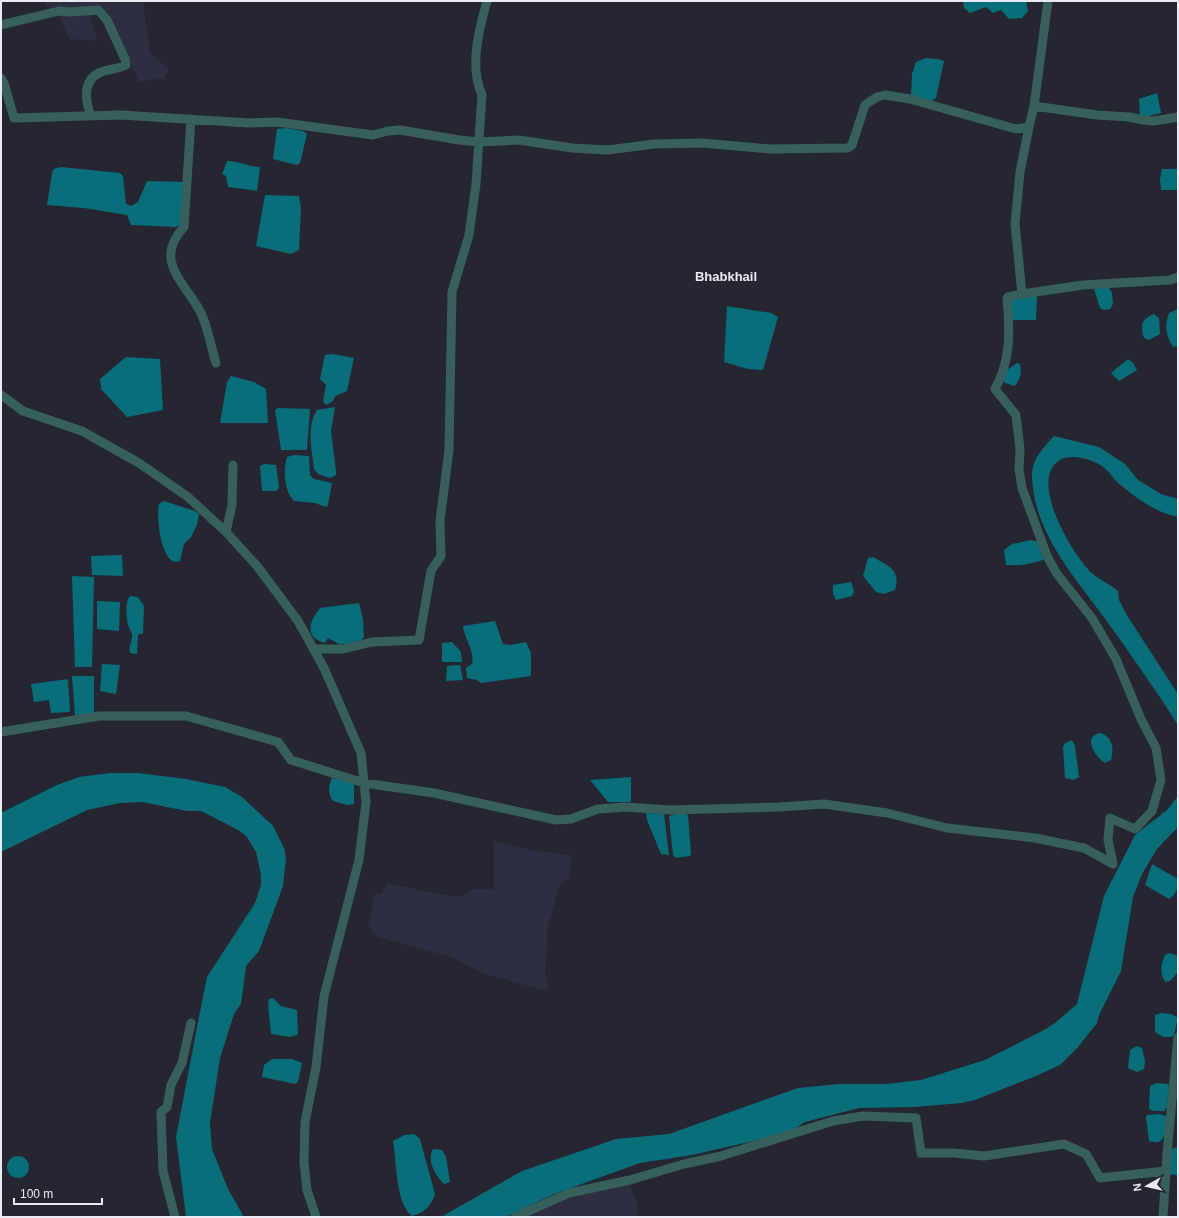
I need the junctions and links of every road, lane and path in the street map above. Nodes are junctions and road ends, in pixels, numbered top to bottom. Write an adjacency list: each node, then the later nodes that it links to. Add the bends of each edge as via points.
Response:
1 (487, 1): 10 (street, via 477,54 477,86 482,95)
2 (1048, 1): 5 (street)
3 (1, 26): 6 (street, via 59,11 98,10 107,20 126,59 126,65 101,72 91,80 86,90 86,98)
4 (1, 78): 6 (street, via 14,118)
5 (1034, 106): 8 (street, via 1154,121); 9 (street)
6 (91, 116): 7 (street)
7 (192, 118): 10 (street, via 278,122 373,135 400,130); 13 (street, via 184,227 177,234 172,246 170,262 179,281 201,313)
8 (1178, 118)
9 (1029, 127): 10 (street, via 1016,129 910,99 885,95 865,105 852,145 848,148 770,149 702,143 654,144 608,150 572,148 519,140); 12 (street, via 1020,172 1015,224)
10 (479, 142): 17 (street, via 469,235 452,292 449,450 440,521 441,556 431,571 420,640 372,642 343,649)
11 (1178, 277): 12 (street, via 1170,280 1083,286)
12 (1022, 294): 19 (street, via 1007,299 1010,348 1003,375 995,389 1016,415 1022,488 1047,556 1057,574 1092,618 1116,659 1156,748 1161,780 1152,811 1135,829 1110,818 1108,840 1113,864 1077,846 1035,838 947,828 887,813 824,804 670,810 625,807 598,810 570,819 556,820 434,793)
13 (216, 363)
14 (1, 395): 16 (street, via 22,411 82,431 139,463 188,497)
15 (233, 465): 16 (street, via 232,505)
16 (226, 532): 17 (street, via 257,566 298,621)
17 (313, 649): 19 (street, via 324,668 361,753)
18 (1, 732): 19 (street, via 99,716 186,716 278,742 291,760)
19 (364, 783): 24 (street, via 366,802 359,860 324,996 316,1067 305,1122 304,1163 307,1190)
20 (190, 1023): 23 (street, via 182,1063 170,1085 166,1107 161,1112 163,1171)
21 (1178, 1037): 22 (street)
22 (1166, 1172): 25 (street, via 1100,1178 1086,1154 1064,1144 984,1156 921,1153 916,1118 863,1116 833,1121 721,1156 630,1180 569,1193); 26 (street)
23 (175, 1217)
24 (316, 1217)
25 (515, 1217)
26 (1163, 1217)

